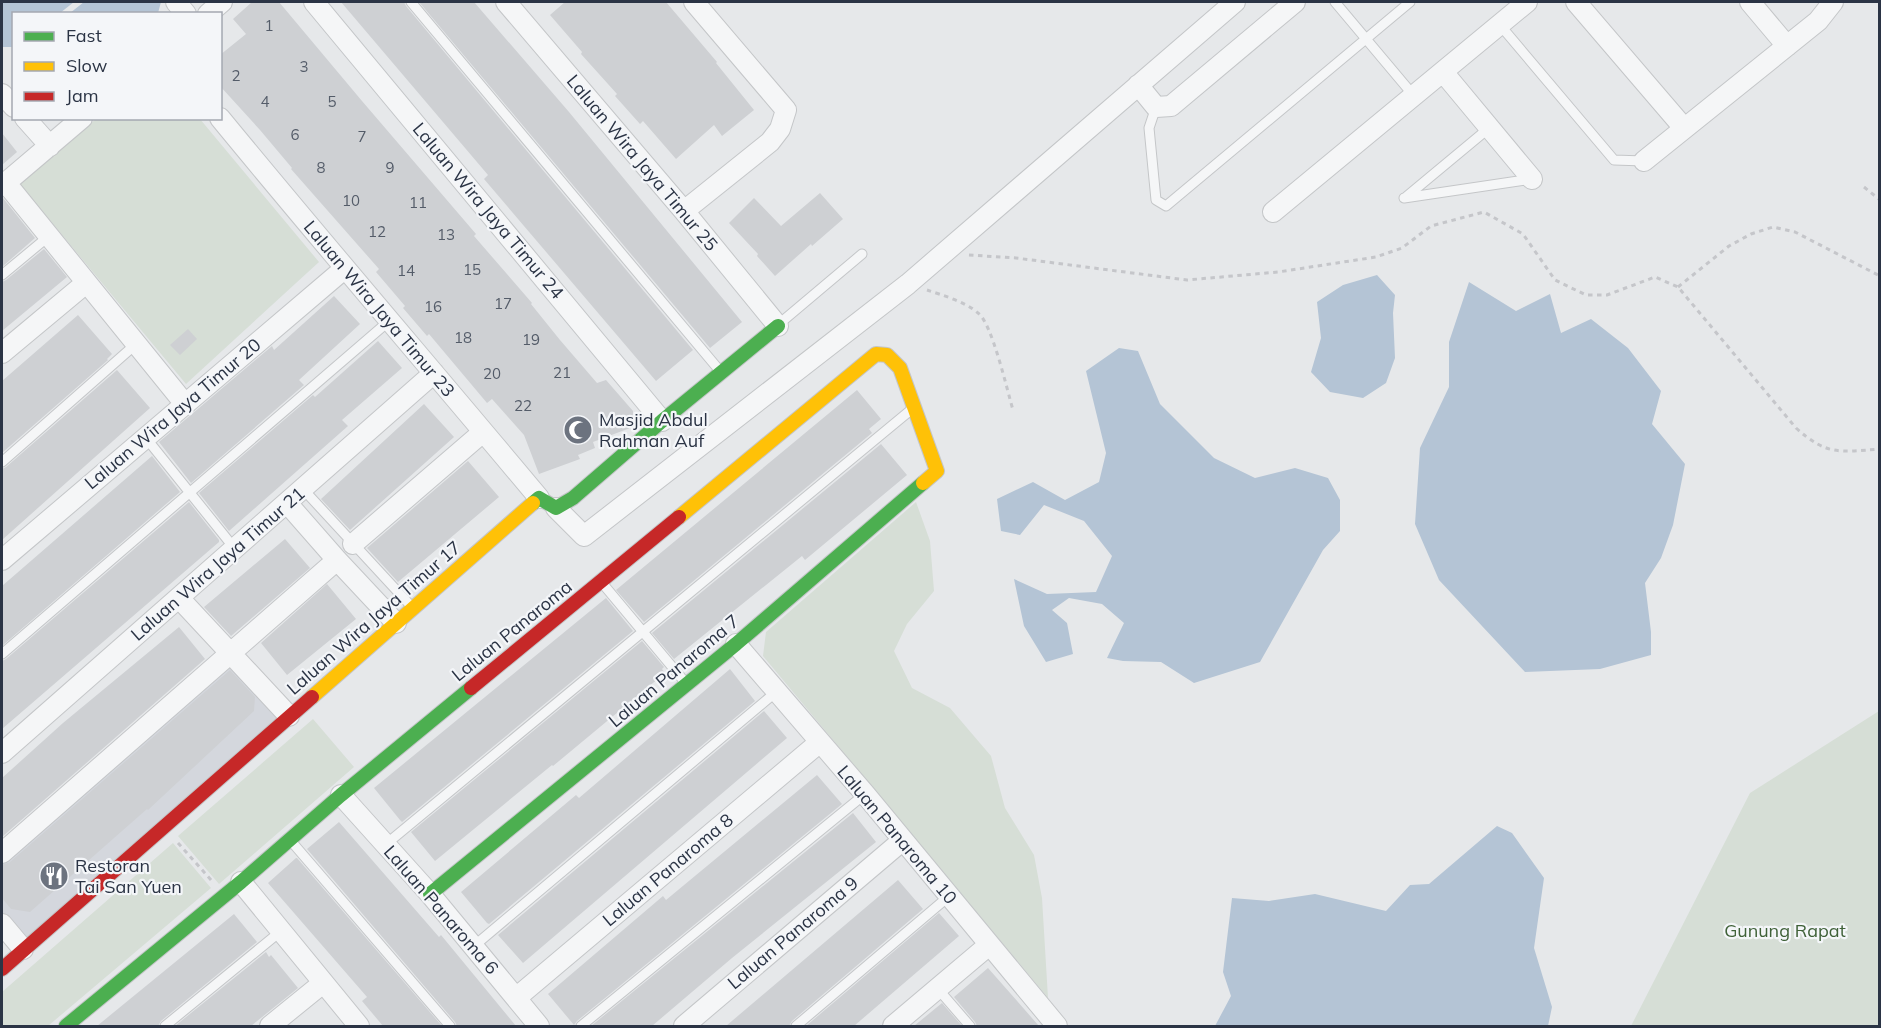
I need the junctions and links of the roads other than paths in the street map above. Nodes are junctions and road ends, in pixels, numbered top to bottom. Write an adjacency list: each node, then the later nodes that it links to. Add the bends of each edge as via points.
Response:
1 (222, 2): 14 (street)
2 (314, 2): 46 (street, Laluan Wira Jaya Timur 24)
3 (411, 2): 43 (lane)
4 (694, 2): 31 (street, via 786,110 771,142)
5 (1295, 2): 21 (street, via 1171,106)
6 (1335, 2): 16 (lane)
7 (1410, 2): 16 (lane)
8 (1527, 2): 15 (street)
9 (1576, 2): 26 (street)
10 (1750, 2): 17 (street)
11 (1833, 2): 17 (street, via 1818,21)
12 (510, 3): 31 (street, Laluan Wira Jaya Timur 25)
13 (1226, 4): 19 (street)
14 (210, 12)
15 (1500, 25): 18 (street); 28 (lane, via 1614,160)
16 (1366, 38): 20 (lane); 21 (lane, via 1166,206 1156,200 1149,129)
17 (1787, 46): 26 (street)
18 (1443, 72): 20 (street); 25 (street)
19 (1138, 85): 21 (street); 55 (street, via 908,284 584,536)
20 (1414, 96): 32 (street)
21 (1156, 107)
22 (27, 120): 27 (street)
23 (80, 120): 27 (street)
24 (222, 120): 35 (street, Laluan Wira Jaya Timur 23)
25 (1489, 128): 29 (street); 29 (lane, via 1404,198)
26 (1684, 128): 28 (street)
27 (50, 146): 30 (street)
28 (1644, 161)
29 (1532, 179)
30 (4, 184): 33 (street)
31 (684, 211): 39 (street, Laluan Wira Jaya Timur 25)
32 (1273, 212)
33 (49, 236): 36 (lane); 37 (street)
34 (862, 254): 39 (lane)
35 (344, 269): 38 (street, Laluan Wira Jaya Timur 23); 44 (street, Laluan Wira Jaya Timur 20)
36 (2, 275)
37 (86, 283): 40 (street); 41 (street)
38 (389, 321): 42 (street, Laluan Wira Jaya Timur 23); 52 (lane)
39 (778, 326): 43 (street)
40 (136, 344): 44 (street); 49 (lane)
41 (2, 353)
42 (434, 373): 47 (street, Laluan Wira Jaya Timur 23); 51 (street, Laluan Wira Jaya Timur 21)
43 (722, 373): 46 (street)
44 (185, 404): 48 (street, Laluan Wira Jaya Timur 20)
45 (915, 406): 50 (street, Laluan Panaroma); 60 (street, Laluan Panaroma, via 900,368 887,355 876,354); 64 (lane)
46 (662, 421): 55 (street, via 573,498)
47 (483, 432): 53 (street, Laluan Wira Jaya Timur 23); 56 (street)
48 (146, 438): 52 (lane); 58 (street, Laluan Wira Jaya Timur 20)
49 (2, 462)
50 (937, 471): 65 (street, Laluan Panaroma 7)
51 (303, 489): 54 (street, Laluan Wira Jaya Timur 21); 56 (lane)
52 (190, 494): 57 (lane); 66 (lane)
53 (539, 498): 55 (street); 62 (street, Laluan Wira Jaya Timur 17)
54 (287, 503): 57 (street, Laluan Wira Jaya Timur 21); 59 (street)
55 (556, 508)
56 (353, 544): 62 (lane)
57 (235, 549): 61 (street, Laluan Wira Jaya Timur 21)
58 (2, 560)
59 (337, 561): 63 (street); 67 (street)
60 (601, 582): 64 (lane); 74 (street, Laluan Panaroma)
61 (179, 598): 67 (street); 72 (street, Laluan Wira Jaya Timur 21)
62 (413, 608): 63 (street, Laluan Wira Jaya Timur 17)
63 (396, 623): 70 (street, Laluan Wira Jaya Timur 17)
64 (642, 632): 68 (lane); 77 (lane)
65 (736, 644): 68 (street, Laluan Panaroma 7); 69 (street, Laluan Panaroma 10)
66 (2, 654)
67 (231, 654): 70 (street); 78 (street)
68 (687, 684): 80 (street, Laluan Panaroma 7)
69 (776, 692): 71 (street, Laluan Panaroma 10); 85 (lane)
70 (289, 716): 86 (street, Laluan Wira Jaya Timur 17)
71 (820, 742): 73 (street, Laluan Panaroma 10); 90 (street, Laluan Panaroma 8)
72 (2, 753)
73 (865, 794): 76 (street, Laluan Panaroma 10); 97 (lane)
74 (341, 795): 75 (street, Laluan Panaroma); 77 (street, Laluan Panaroma 6)
75 (289, 839): 79 (street, Laluan Panaroma); 95 (lane)
76 (903, 840): 81 (street, Laluan Panaroma 10); 98 (street, Laluan Panaroma 9)
77 (385, 845): 80 (street, Laluan Panaroma 6)
78 (2, 853)
79 (241, 882): 83 (street); 91 (street, Laluan Panaroma)
80 (430, 894): 85 (street, Laluan Panaroma 6)
81 (948, 897): 84 (street, Laluan Panaroma 10); 99 (lane)
82 (2, 924): 86 (street)
83 (281, 931): 88 (street); 92 (lane)
84 (989, 945): 89 (street); 102 (street, Laluan Panaroma 10)
85 (474, 946): 90 (street, Laluan Panaroma 6)
86 (23, 949): 87 (street, Laluan Wira Jaya Timur 17)
87 (2, 969)
88 (323, 983): 93 (street); 94 (street)
89 (938, 989): 100 (street); 101 (lane)
90 (516, 998): 96 (street, Laluan Panaroma 6)
91 (66, 1026)
92 (165, 1026)
93 (270, 1026)
94 (359, 1026)
95 (450, 1026)
96 (539, 1026)
97 (581, 1026)
98 (684, 1026)
99 (795, 1026)
100 (893, 1026)
101 (970, 1026)
102 (1057, 1026)

